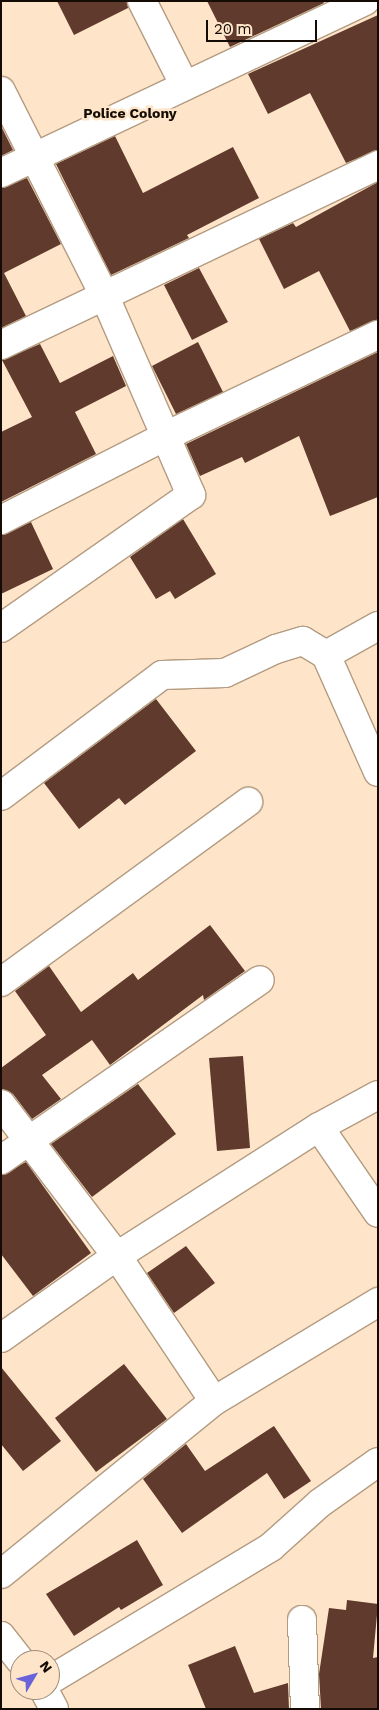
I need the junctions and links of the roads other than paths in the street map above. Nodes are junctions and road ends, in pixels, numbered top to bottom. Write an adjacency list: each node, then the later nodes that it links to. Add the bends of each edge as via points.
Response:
1 (142, 1): 4 (street)
2 (365, 1): 3 (street)
3 (333, 8): 4 (street)
4 (185, 86): 6 (street)
5 (1, 91): 6 (street)
6 (33, 158): 8 (street); 9 (street)
7 (378, 165): 9 (street)
8 (1, 173)
9 (106, 297): 11 (street); 12 (street)
10 (378, 335): 12 (street)
11 (1, 345)
12 (168, 435): 13 (street); 15 (street, via 192,495)
13 (1, 520)
14 (378, 626): 16 (street)
15 (1, 628)
16 (326, 655): 17 (street); 18 (street, via 303,642 276,648 225,673 162,675)
17 (378, 772)
18 (1, 796)
19 (248, 802): 21 (street)
20 (260, 980): 25 (street)
21 (1, 982)
22 (378, 1095): 24 (street)
23 (1, 1104): 25 (street)
24 (319, 1128): 27 (street); 28 (street)
25 (28, 1141): 26 (street); 28 (street)
26 (1, 1160)
27 (378, 1213)
28 (117, 1256): 30 (street); 31 (street)
29 (378, 1302): 31 (street)
30 (1, 1338)
31 (214, 1400): 33 (street)
32 (378, 1462): 35 (street, via 320,1502 271,1547)
33 (1, 1574)
34 (302, 1620): 36 (street)
35 (60, 1674)
36 (305, 1709)

